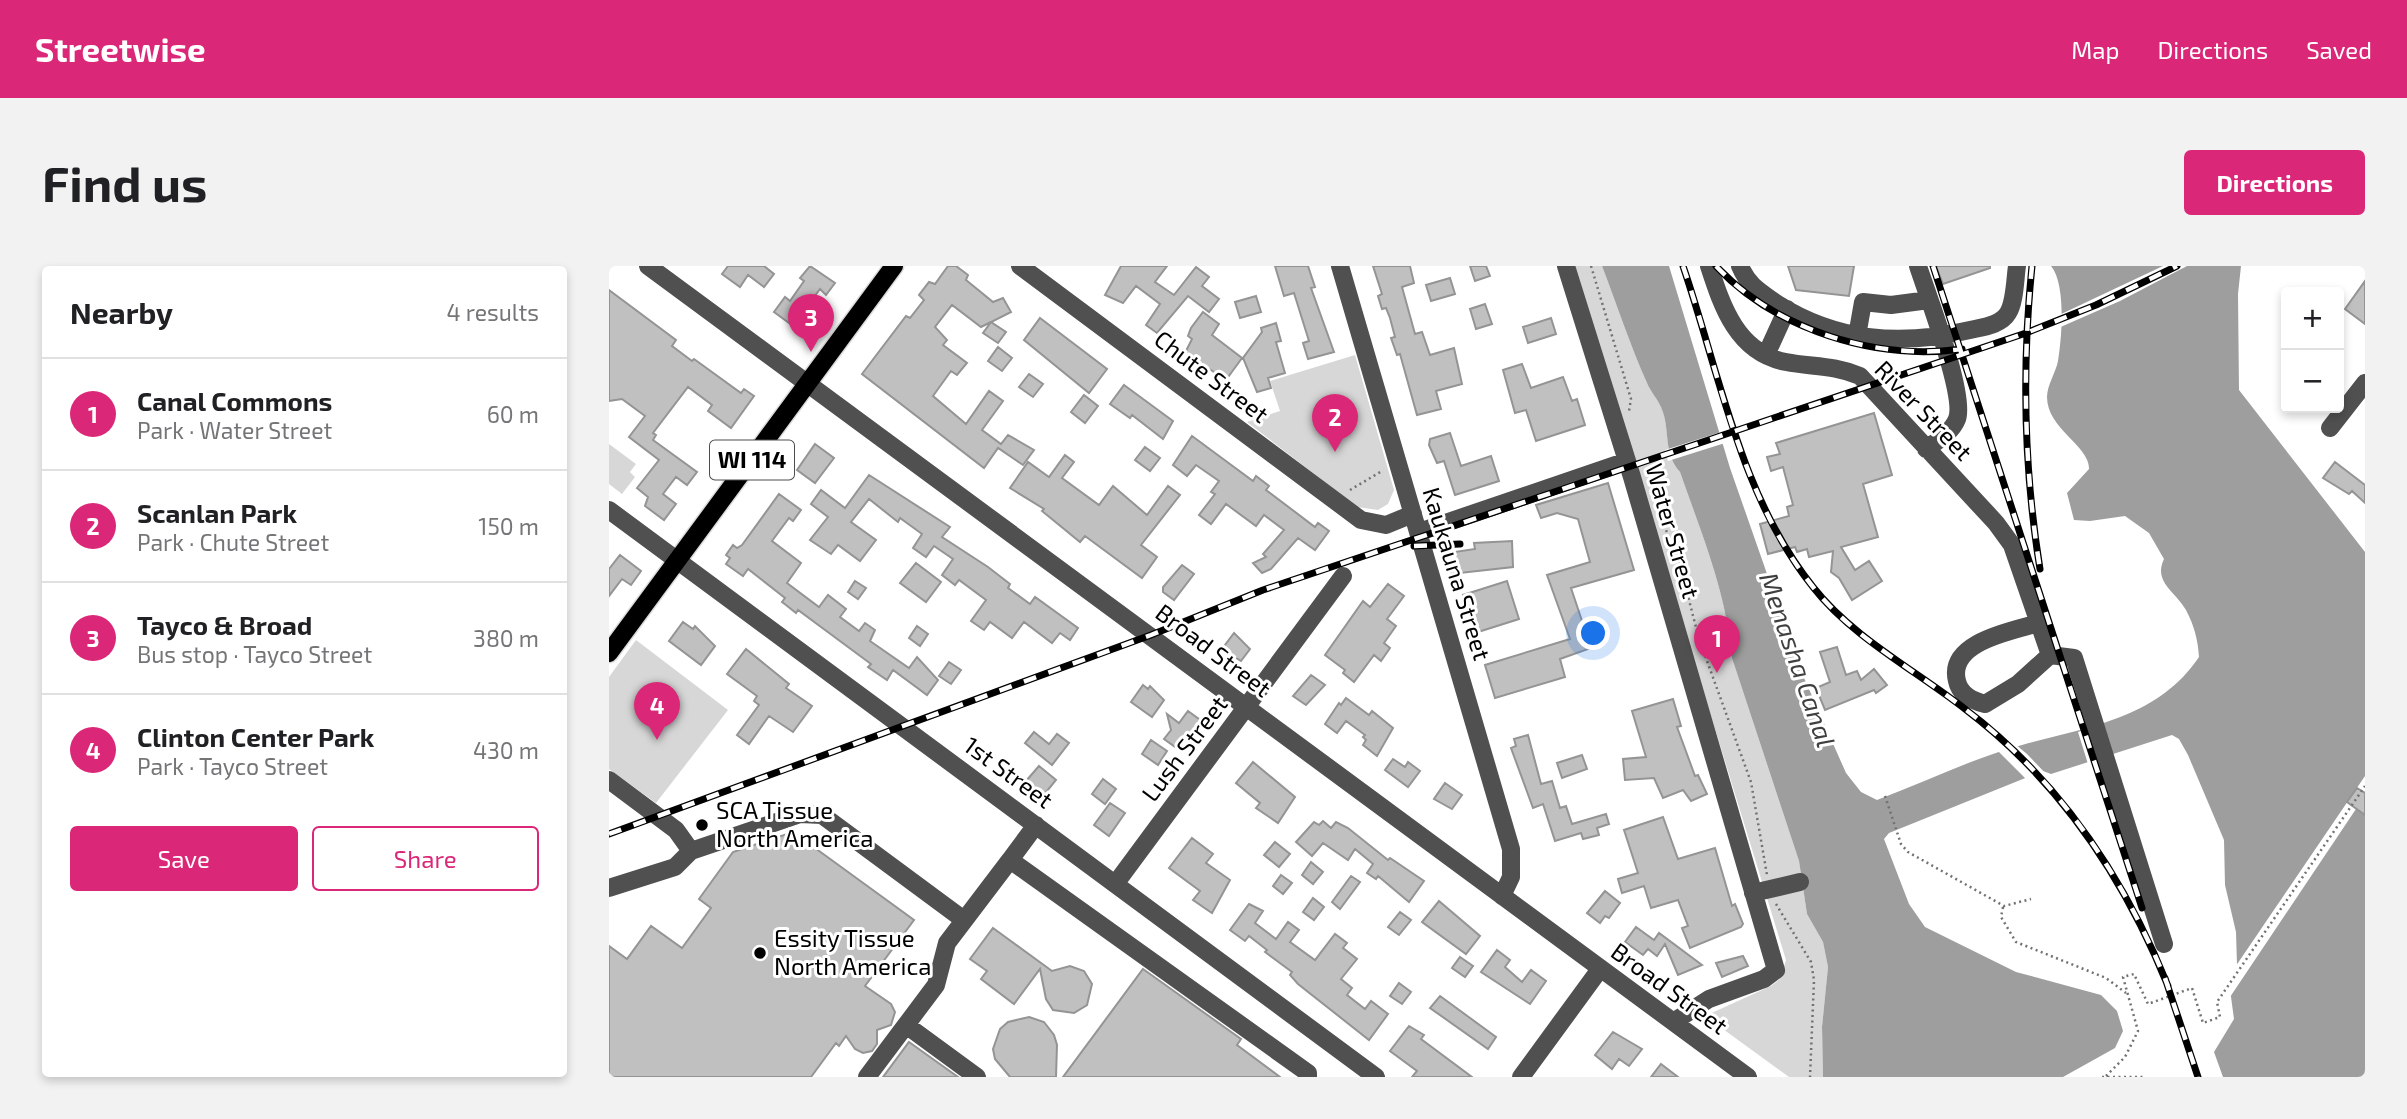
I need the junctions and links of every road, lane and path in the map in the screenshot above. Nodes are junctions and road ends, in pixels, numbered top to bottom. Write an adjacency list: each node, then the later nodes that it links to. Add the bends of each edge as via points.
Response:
1 (648, 266): 16 (street, Broad Street)
2 (894, 266): 16 (main road, WI 114)
3 (1020, 266): 26 (street, Chute Street, via 1355,516 1375,524)
4 (1340, 266): 26 (street, Kaukauna Street)
5 (1566, 266): 21 (street, Water Street)
6 (1591, 266): 18 (path, via 1631,399)
7 (1918, 266): 11 (street)
8 (2017, 266): 14 (street, via 2009,313 2000,321)
9 (1740, 267): 10 (street); 12 (street, via 1748,285)
10 (1710, 271): 15 (street, River Street, via 1731,324)
11 (1929, 300): 13 (street, via 1891,305 1863,302); 14 (street)
12 (1787, 310): 13 (street, via 1846,336); 15 (street)
13 (1857, 335): 14 (street, via 1914,340)
14 (1942, 335): 20 (street, via 1960,408 1952,429)
15 (1766, 355): 20 (street, River Street, via 1860,376)
16 (809, 383): 27 (main road, WI 114); 32 (street, Broad Street)
17 (2362, 394): 19 (street)
18 (1628, 412)
19 (2330, 428)
20 (1926, 449): 29 (street, River Street, via 2012,545)
21 (1626, 461): 26 (street); 42 (street, Water Street)
22 (1382, 471): 23 (path)
23 (1350, 490)
24 (609, 510): 27 (street, 1st Street)
25 (1660, 518): 42 (path, via 1667,526 1699,639 1751,782)
26 (1416, 523): 43 (street, Kaukauna Street, via 1511,849 1511,877)
27 (677, 560): 30 (main road, WI 114); 36 (street, 1st Street)
28 (1343, 576): 32 (street, Lush Street)
29 (2039, 623): 31 (street, River Street); 31 (street, via 2004,633 1967,652 1955,671 1958,686 1970,700 1986,704 2018,684)
30 (609, 653)
31 (2050, 655): 47 (street, via 2074,658)
32 (1246, 707): 40 (street, Lush Street); 43 (street, Broad Street)
33 (609, 780): 37 (street, via 676,830)
34 (2365, 786): 49 (path, via 2217,1002 2221,1017 2203,1023 2192,988 2148,1004 2134,974 2123,977)
35 (1885, 796): 45 (path, via 1909,852)
36 (1036, 825): 38 (street); 40 (street, 1st Street)
37 (691, 851): 41 (street, via 675,867); 46 (street, via 800,814 822,816)
38 (1010, 860): 46 (street); 55 (street)
39 (1800, 882): 42 (street)
40 (1116, 883): 56 (street, 1st Street)
41 (609, 888)
42 (1761, 891): 50 (street, Water Street, via 1776,970 1709,999); 59 (path, via 1777,907 1811,962)
43 (1502, 896): 48 (street, Broad Street)
44 (2031, 899): 45 (path)
45 (2004, 906): 49 (path, via 2001,916 2016,942 2106,978)
46 (964, 920): 51 (street, via 947,943 936,985)
47 (2164, 944)
48 (1600, 969): 50 (street, Broad Street); 57 (street)
49 (2128, 996): 52 (path, via 2138,1031 2125,1057)
50 (1673, 1023): 58 (street, Broad Street)
51 (906, 1025): 53 (street); 54 (street)
52 (2106, 1076): 60 (path); 61 (path)
53 (867, 1077)
54 (977, 1077)
55 (1308, 1077)
56 (1376, 1077)
57 (1521, 1077)
58 (1748, 1077)
59 (1810, 1077)
60 (2102, 1077)
61 (2144, 1077)

